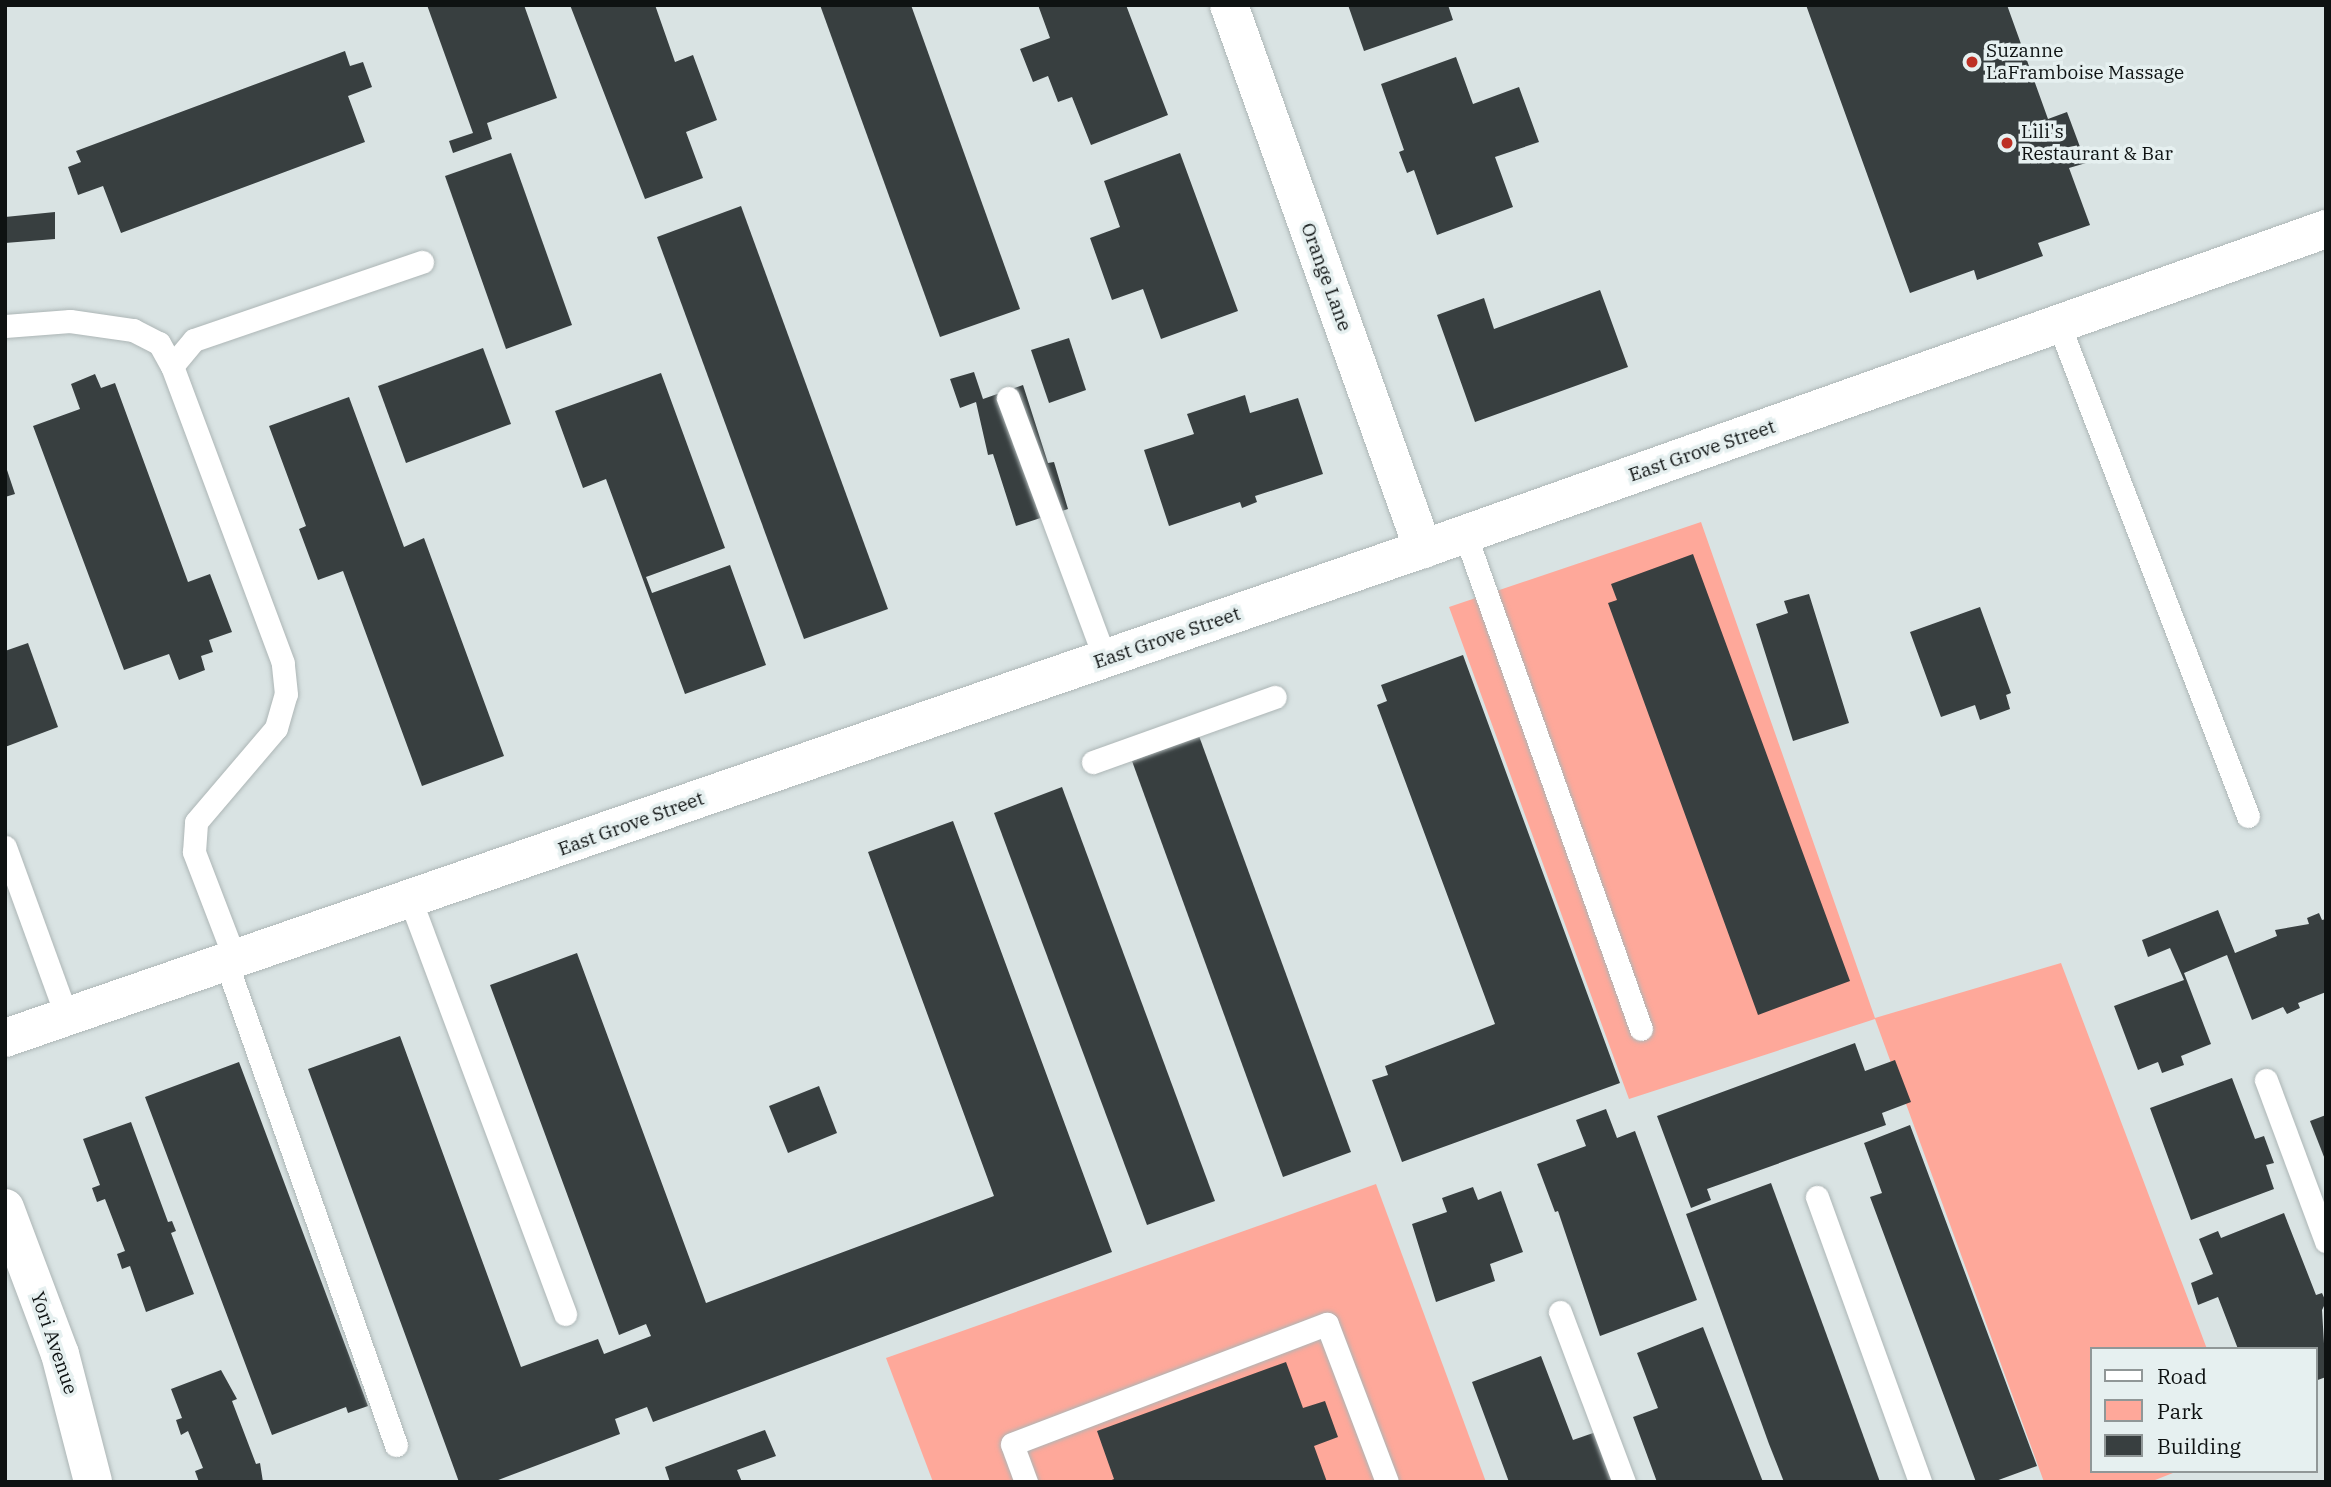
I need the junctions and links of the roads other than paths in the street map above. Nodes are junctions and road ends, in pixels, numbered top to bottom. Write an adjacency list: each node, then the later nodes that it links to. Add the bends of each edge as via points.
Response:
1 (1229, 5): 9 (street, Orange Lane)
2 (2326, 229): 4 (street, East Grove Street)
3 (422, 262): 6 (lane, via 194,340)
4 (2060, 325): 8 (street, East Grove Street); 13 (lane)
5 (5, 326): 6 (lane, via 70,321 133,330 159,343)
6 (172, 366): 16 (lane, via 284,663 286,694 275,728 196,822 194,852)
7 (1008, 398): 10 (lane)
8 (1465, 534): 9 (street, East Grove Street); 18 (lane)
9 (1423, 550): 10 (street, East Grove Street)
10 (1105, 659): 15 (street, East Grove Street)
11 (1275, 697): 12 (lane)
12 (1093, 761)
13 (2248, 816)
14 (5, 847): 17 (lane)
15 (410, 899): 16 (street, East Grove Street); 25 (lane)
16 (230, 961): 17 (street, East Grove Street); 26 (lane)
17 (67, 1017): 19 (street, East Grove Street)
18 (1641, 1030)
19 (5, 1038)
20 (2266, 1080): 23 (lane)
21 (1816, 1197): 31 (lane)
22 (5, 1208): 27 (street, Yori Avenue, via 60,1354)
23 (2326, 1241)
24 (1560, 1312): 30 (lane)
25 (565, 1314)
26 (396, 1445)
27 (93, 1482)
28 (1026, 1482): 29 (lane, via 1012,1444 1327,1324)
29 (1387, 1482)
30 (1625, 1482)
31 (1920, 1482)

